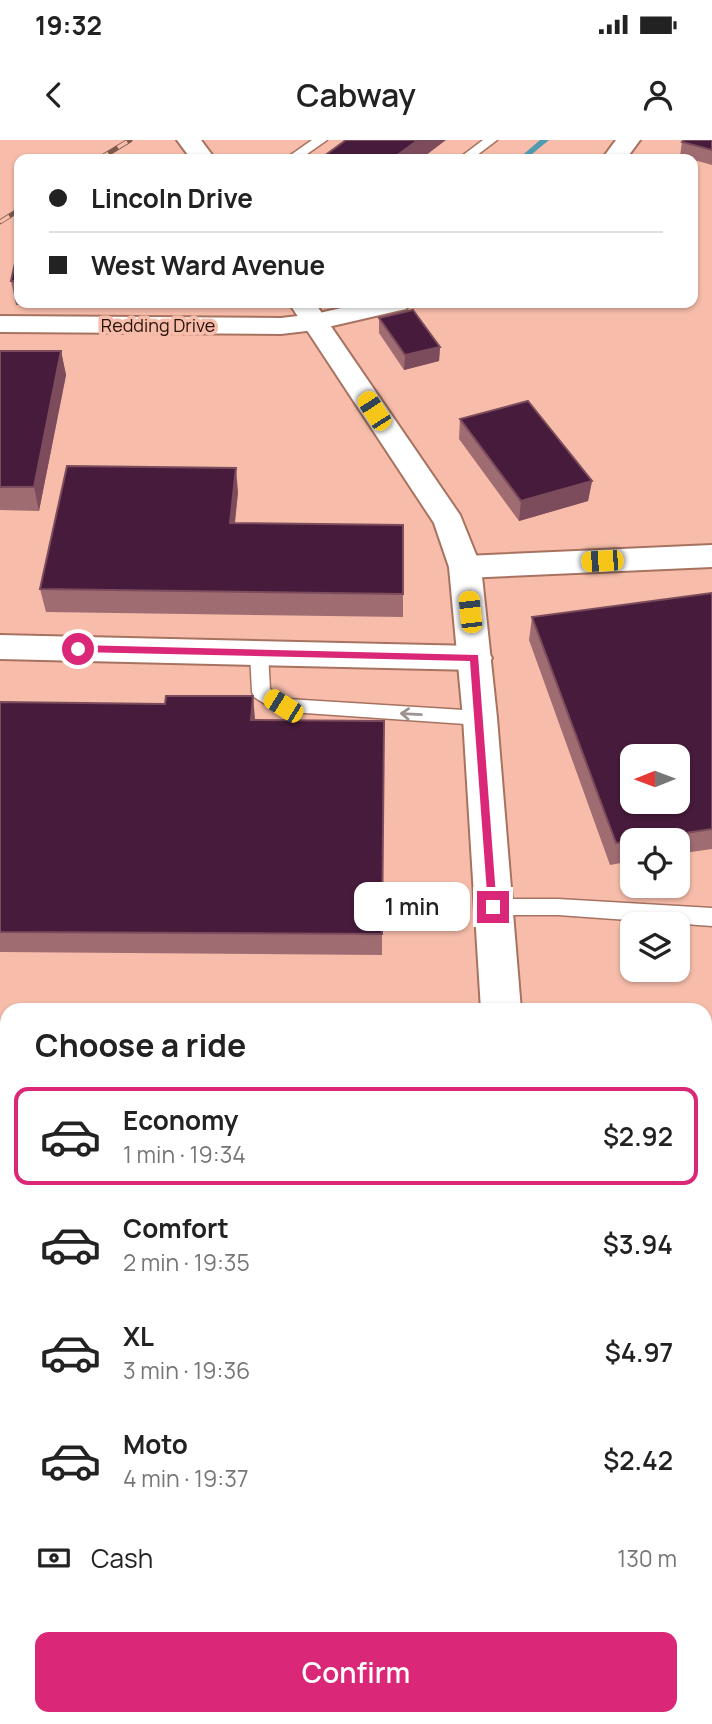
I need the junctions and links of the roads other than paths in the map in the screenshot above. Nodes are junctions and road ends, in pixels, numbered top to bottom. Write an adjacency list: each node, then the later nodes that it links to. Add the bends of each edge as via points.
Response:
1 (321, 140): 3 (lane)
2 (491, 140): 4 (lane)
3 (299, 154)
4 (471, 154)
5 (348, 308): 6 (street, Redding Drive)
6 (308, 312): 7 (street, Redding Drive, via 281,326); 9 (street, via 449,523)
7 (0, 324)
8 (712, 556): 9 (street)
9 (465, 567): 12 (street)
10 (0, 647): 11 (street)
11 (260, 653): 12 (street); 13 (lane, one-way to 11, via 283,706 261,692)
12 (475, 658): 13 (street)
13 (480, 718): 14 (street)
14 (493, 907): 15 (lane); 16 (street)
15 (712, 917)
16 (500, 1003)

